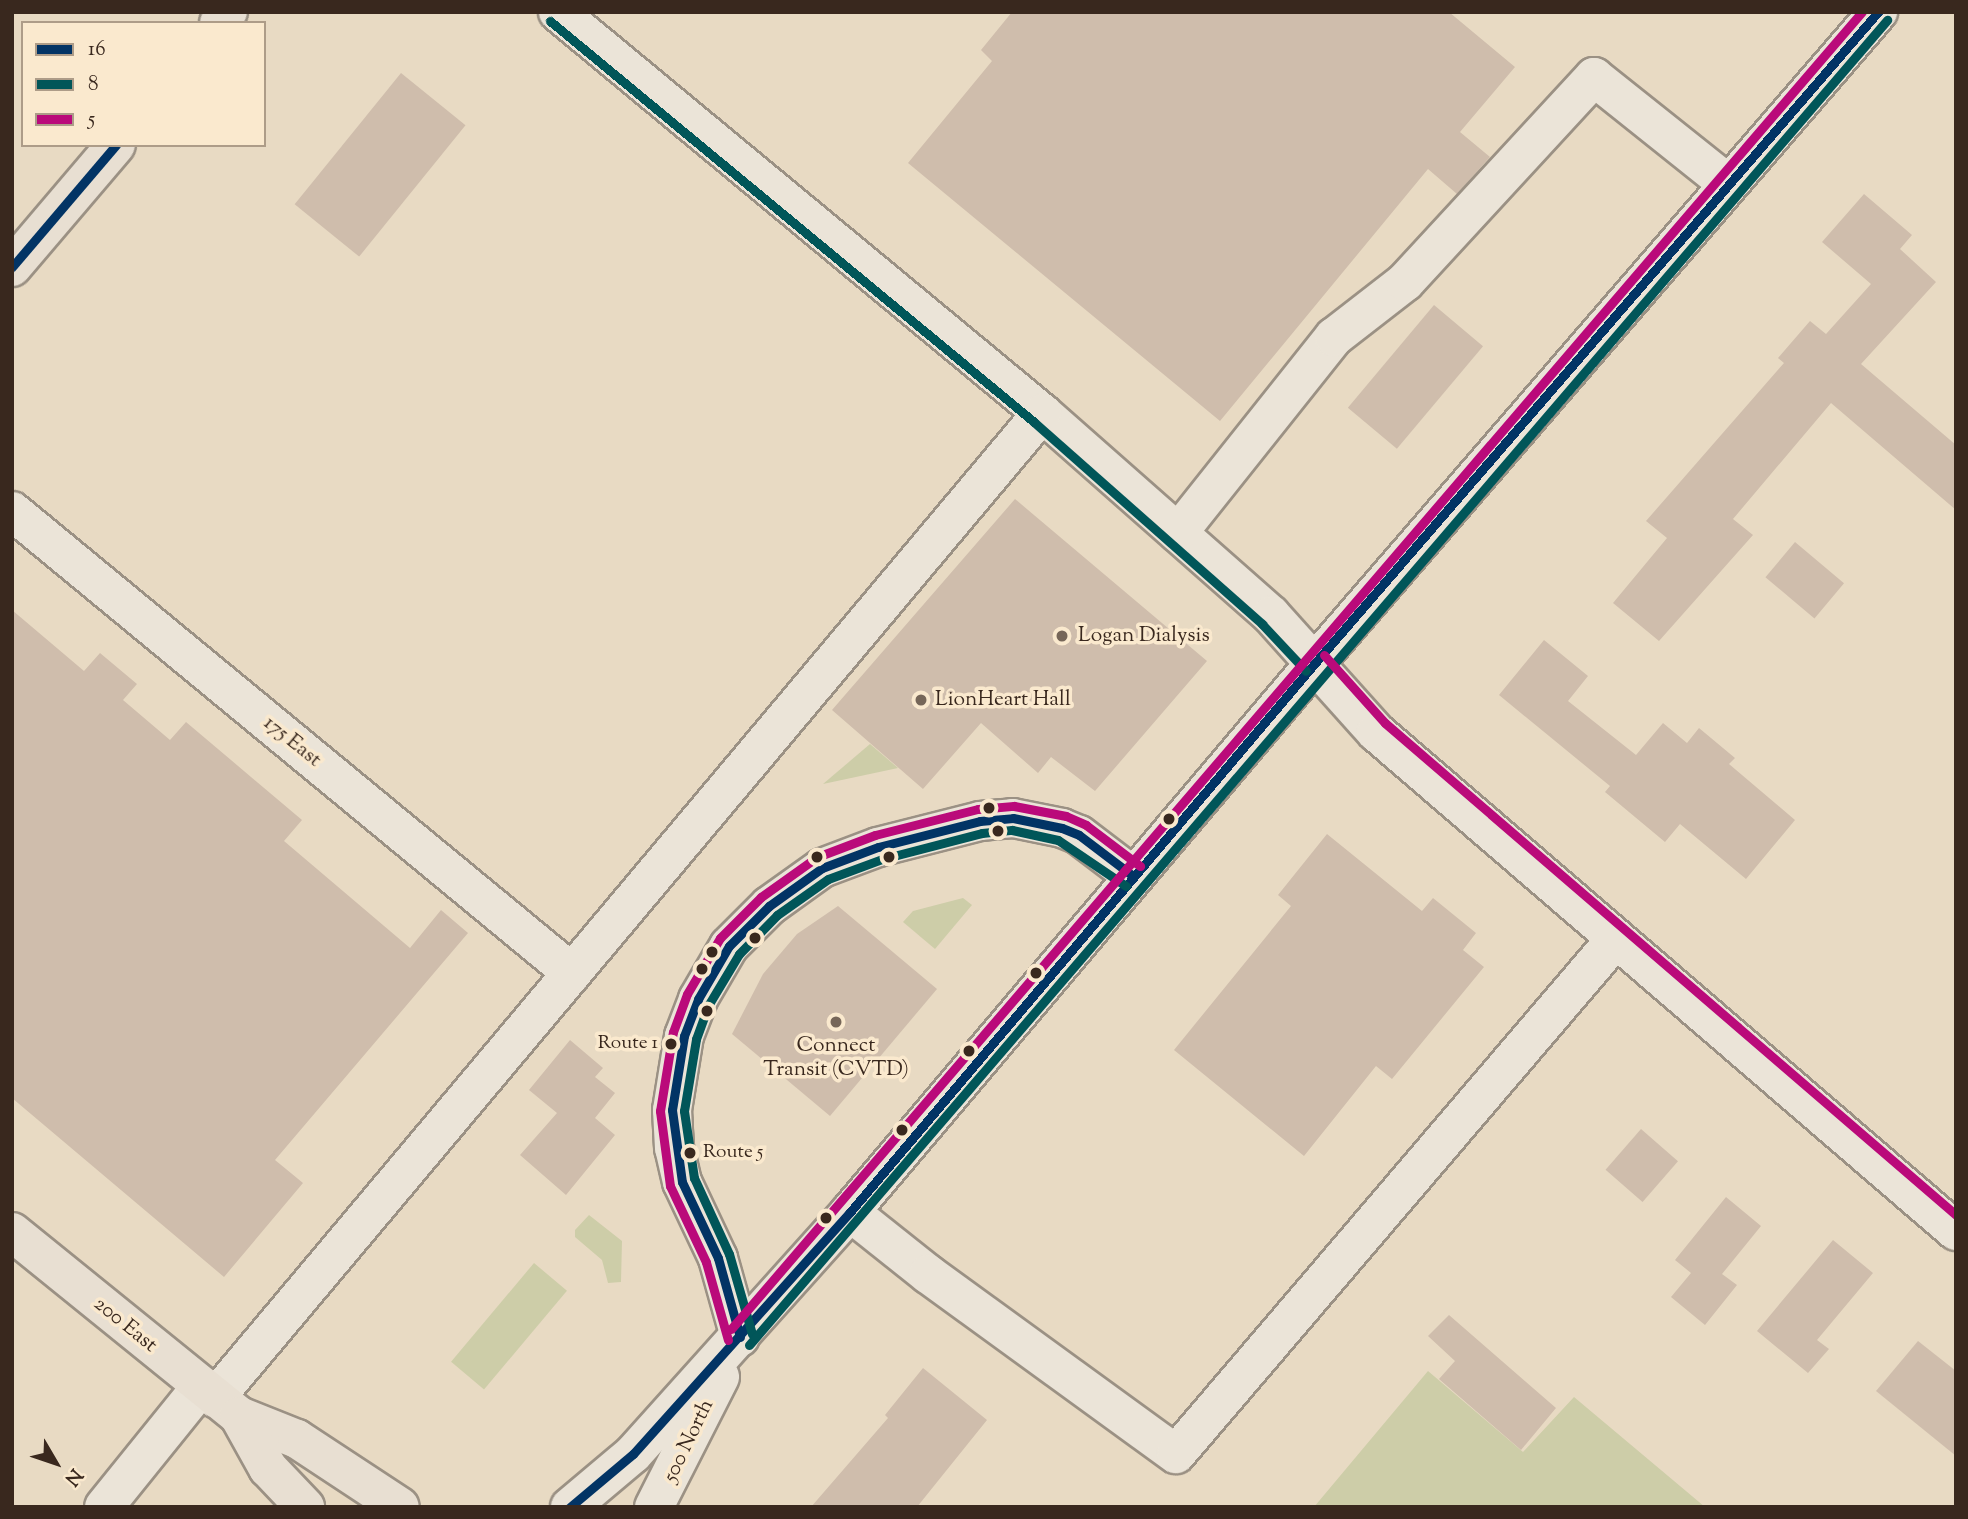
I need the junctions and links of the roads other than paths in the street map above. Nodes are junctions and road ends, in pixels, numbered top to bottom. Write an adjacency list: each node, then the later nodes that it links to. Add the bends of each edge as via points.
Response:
1 (558, 12): 6 (street)
2 (1878, 12): 4 (street, 500 North)
3 (114, 147): 5 (main road)
4 (1728, 184): 8 (street, via 1594,77 1405,282 1334,337); 9 (street, 500 North)
5 (12, 267)
6 (1042, 413): 8 (street); 12 (street)
7 (12, 511): 12 (street, 175 East)
8 (1178, 533): 9 (street, via 1271,615)
9 (1315, 663): 10 (street, 500 North); 11 (street, via 1376,732)
10 (1133, 876): 13 (street, 500 North); 16 (street, via 1079,835 1062,828 1013,818 980,821 878,847 822,868 769,906 729,946 698,999 684,1036 672,1110 682,1182 718,1258)
11 (1614, 941): 13 (street, via 1176,1454); 14 (street)
12 (572, 973): 17 (street)
13 (850, 1212): 16 (street, 500 North)
14 (1956, 1231)
15 (12, 1232): 17 (main road, 200 East)
16 (740, 1337): 21 (street, 500 North, via 633,1454); 22 (street, 500 North)
17 (218, 1401): 18 (street); 19 (main road, 200 East, via 268,1468); 20 (main road, 200 East, via 297,1439)
18 (104, 1507)
19 (305, 1507)
20 (401, 1507)
21 (570, 1507)
22 (654, 1507)

